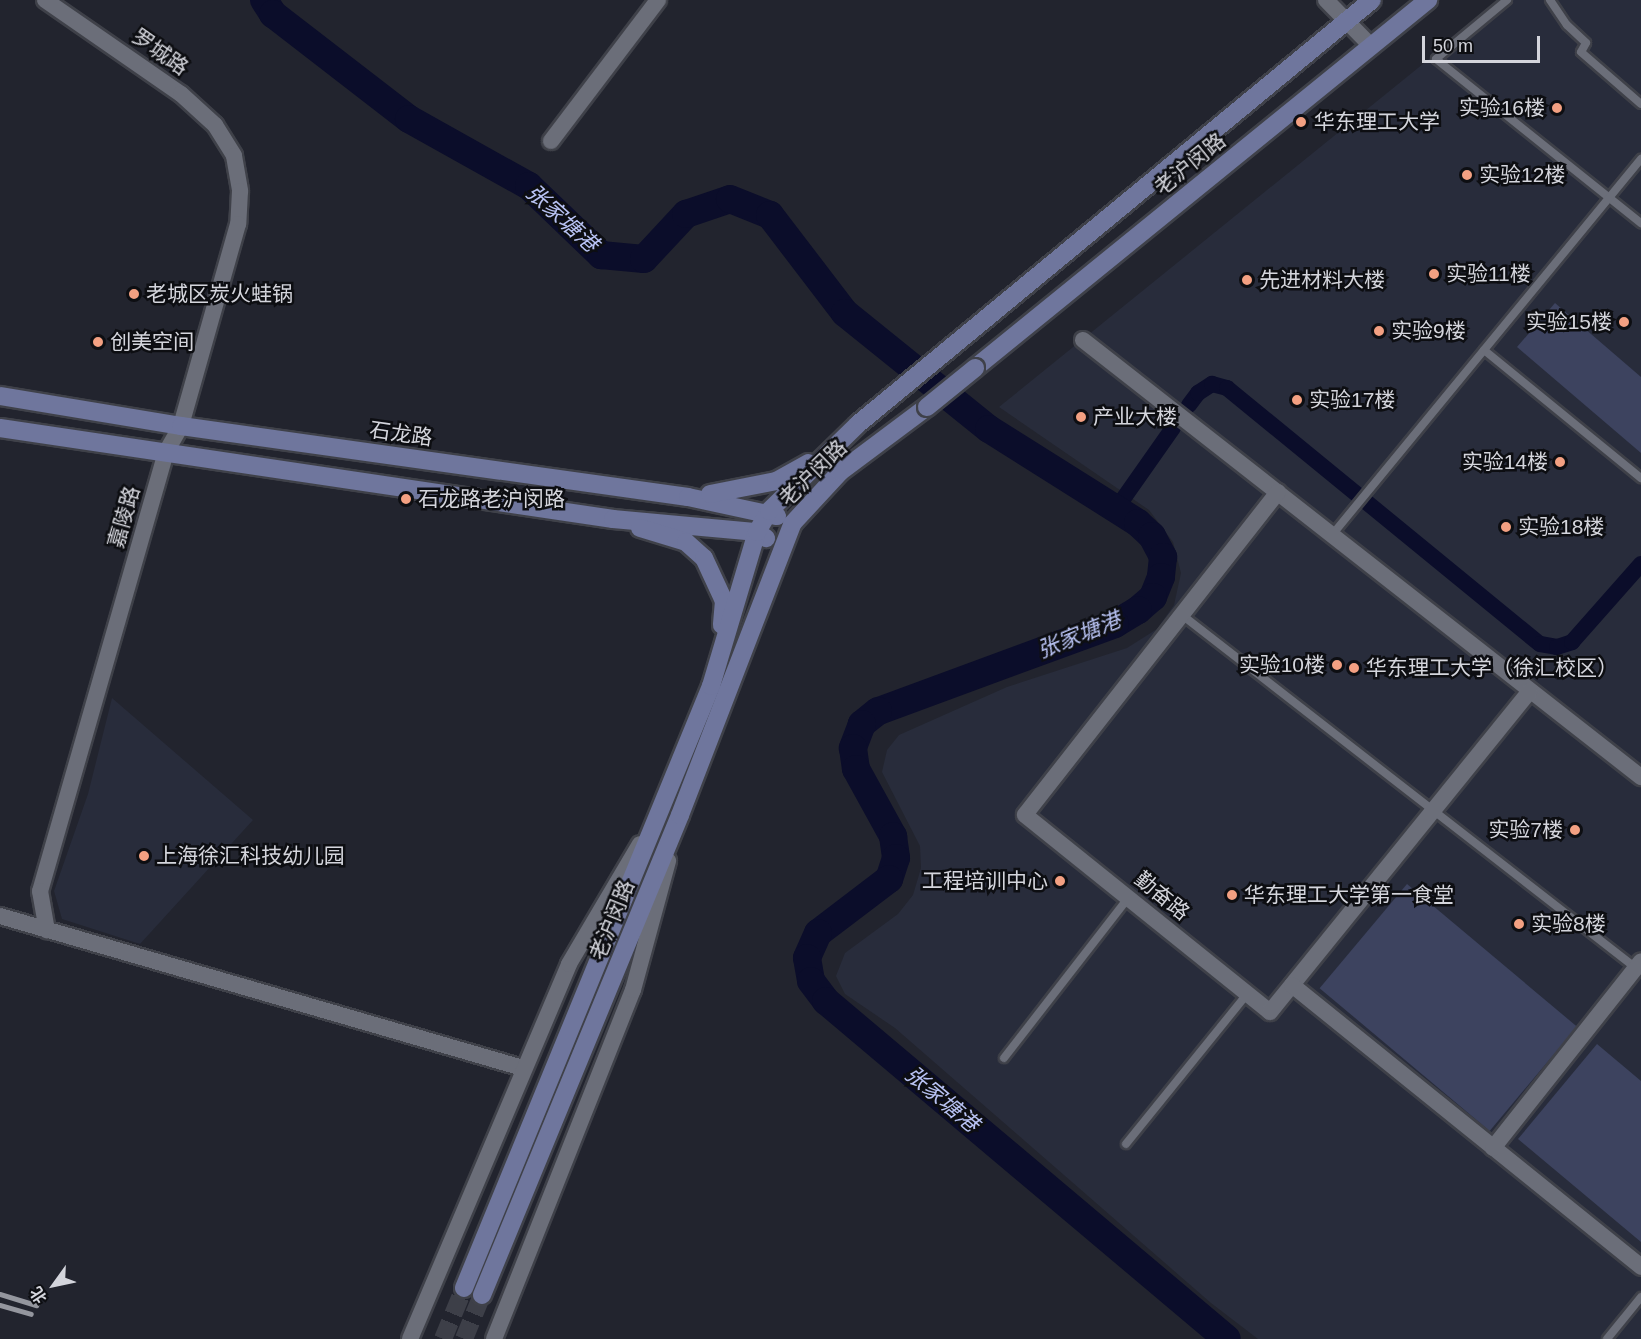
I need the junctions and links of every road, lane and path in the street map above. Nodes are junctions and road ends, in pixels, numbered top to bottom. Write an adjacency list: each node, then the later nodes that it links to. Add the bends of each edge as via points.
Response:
1 (45, 0): 12 (street, 罗城路, via 181,94 215,125)
2 (658, 0): 11 (street)
3 (1326, 0): 8 (street)
4 (1372, 0): 8 (main road, 老沪闵路)
5 (1428, 0): 9 (main road, 老沪闵路)
6 (1507, 0): 14 (lane, via 1436,58)
7 (1550, 0): 10 (lane, via 1567,25 1586,43 1581,52)
8 (1347, 20): 9 (street); 22 (main road, 老沪闵路, via 902,386)
9 (1370, 45): 28 (main road, 老沪闵路, bridge, via 927,407 840,472)
10 (1641, 104)
11 (551, 141)
12 (234, 156): 19 (street, 嘉陵路, via 240,191 238,224)
13 (1641, 159): 14 (lane)
14 (1610, 198): 15 (lane); 17 (lane)
15 (1641, 223)
16 (1083, 340): 24 (street)
17 (1484, 350): 23 (lane); 30 (lane)
18 (0, 396): 19 (main road, 石龙路)
19 (181, 426): 21 (street, 嘉陵路); 25 (main road, 石龙路)
20 (0, 428): 21 (main road)
21 (166, 452): 27 (main road); 41 (street, 嘉陵路, via 40,891)
22 (826, 455): 25 (main road, via 776,481 731,493); 26 (main road, 老沪闵路)
23 (1641, 478)
24 (1278, 492): 30 (street); 32 (street)
25 (688, 497): 26 (main road, 石龙路)
26 (769, 511): 28 (main road, 石龙路); 29 (main road, 老沪闵路)
27 (613, 519): 29 (main road); 33 (main road, via 686,543 714,573 724,601)
28 (792, 524): 31 (main road, 老沪闵路)
29 (757, 532): 31 (main road); 33 (main road, 老沪闵路)
30 (1332, 536): 34 (street)
31 (780, 548): 38 (main road, 老沪闵路)
32 (1182, 615): 37 (lane); 39 (street, 勤奋路, via 1025,815)
33 (711, 686): 36 (main road, 老沪闵路)
34 (1530, 691): 35 (street); 37 (street)
35 (1641, 777)
36 (661, 807): 46 (street, via 569,964); 50 (main road, 老沪闵路)
37 (1432, 809): 42 (lane); 43 (street)
38 (680, 815): 51 (main road, 老沪闵路); 54 (street, via 633,990)
39 (1128, 898): 44 (street, 勤奋路); 45 (lane)
40 (0, 916): 41 (street)
41 (47, 930): 46 (street)
42 (1639, 967): 48 (street)
43 (1292, 985): 44 (street, 勤奋路, via 1270,1012); 48 (street)
44 (1247, 994): 47 (lane)
45 (1004, 1058)
46 (523, 1068): 53 (street)
47 (1126, 1144)
48 (1493, 1148): 49 (street)
49 (1641, 1267)
50 (464, 1288)
51 (482, 1295)
52 (1641, 1297): 55 (lane)
53 (410, 1339)
54 (494, 1339)
55 (1607, 1339)

